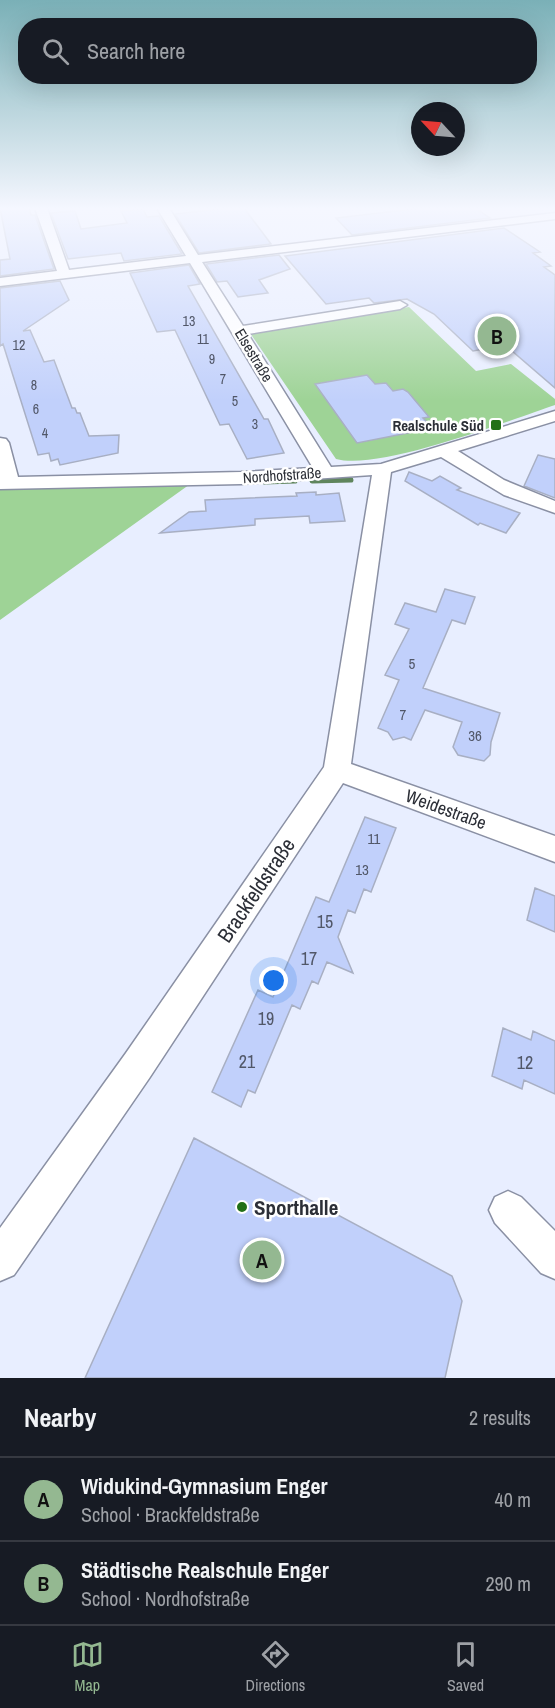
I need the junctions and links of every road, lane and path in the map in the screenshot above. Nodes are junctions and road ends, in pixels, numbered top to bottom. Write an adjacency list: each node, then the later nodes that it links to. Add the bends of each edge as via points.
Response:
1 (79, 272): 3 (street)
2 (202, 272): 6 (street, Elsestraße)
3 (64, 274): 4 (street)
4 (0, 282)
5 (400, 305): 6 (street)
6 (239, 331): 11 (street, Elsestraße)
7 (555, 416): 9 (street, Nordhofstraße)
8 (0, 443): 12 (street)
9 (445, 451): 10 (street, Nordhofstraße); 13 (street, via 491,483)
10 (382, 469): 11 (street, Nordhofstraße); 14 (street, Brackfeldstraße)
11 (325, 472): 12 (street, Nordhofstraße, via 241,478)
12 (5, 483)
13 (555, 507)
14 (337, 770): 15 (street, Weidestraße); 18 (street, Brackfeldstraße, via 138,1065)
15 (555, 849)
16 (508, 1209): 17 (street)
17 (555, 1259)
18 (0, 1260)

